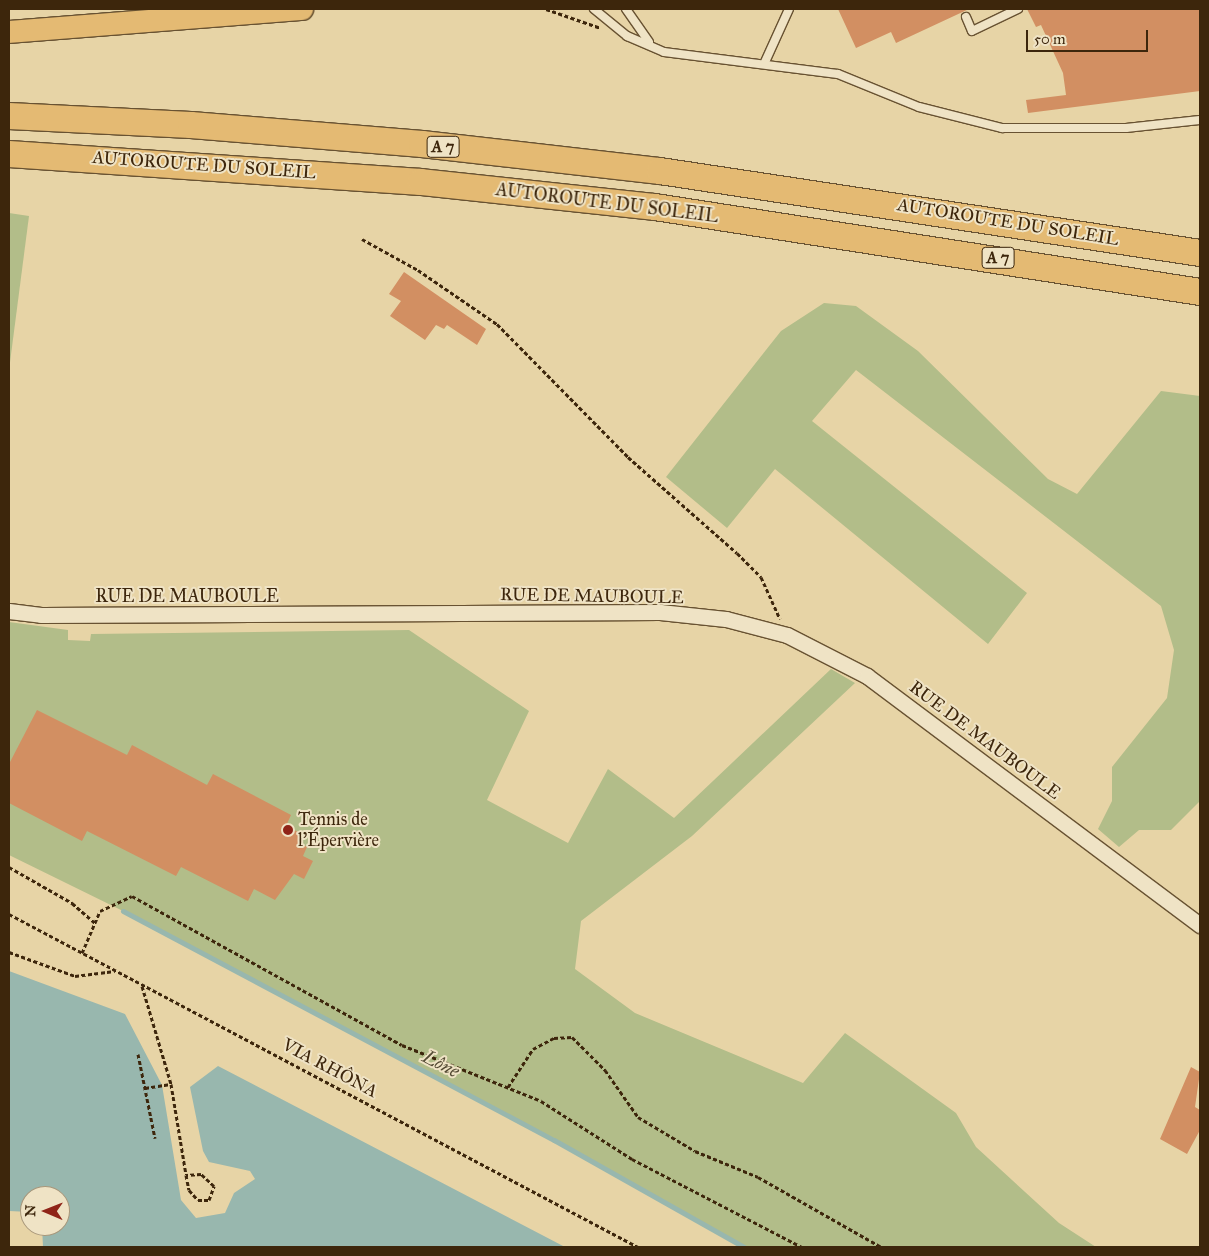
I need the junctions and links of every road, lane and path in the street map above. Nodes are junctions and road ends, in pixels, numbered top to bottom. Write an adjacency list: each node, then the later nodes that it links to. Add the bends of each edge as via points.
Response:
1 (302, 9): 7 (main road)
2 (594, 9): 8 (lane, via 627,36)
3 (626, 9): 8 (lane)
4 (789, 9): 9 (lane)
5 (1018, 9): 6 (lane, via 972,31)
6 (966, 18)
7 (9, 32)
8 (650, 44): 9 (lane, via 679,55)
9 (766, 62): 11 (lane, via 838,74 919,107 1002,128 1126,128)
10 (9, 116): 14 (highway, AUTOROUTE DU SOLEIL / A 7, via 200,126 571,161 851,198)
11 (1200, 120)
12 (9, 154): 15 (highway, AUTOROUTE DU SOLEIL / A 7, via 391,179 655,207)
13 (362, 239): 17 (path, via 464,299 531,356 628,457 761,577)
14 (1200, 253)
15 (1200, 292)
16 (9, 611): 17 (street, RUE DE MAUBOULE, via 42,616 660,612 726,619)
17 (787, 635): 21 (street, RUE DE MAUBOULE, via 867,676)
18 (9, 867): 20 (path, via 72,903)
19 (9, 914): 23 (path, VIA RHÔNA)
20 (95, 923): 23 (path); 28 (path, via 100,911 132,896 402,1045)
21 (1200, 925)
22 (9, 952): 24 (path, via 75,976)
23 (82, 953): 24 (path, VIA RHÔNA)
24 (116, 971): 25 (path, VIA RHÔNA)
25 (142, 985): 27 (path); 32 (path, VIA RHÔNA)
26 (138, 1054): 29 (path)
27 (171, 1084): 29 (path); 31 (path)
28 (508, 1086): 33 (path); 34 (path, via 533,1049 554,1038 572,1037 605,1070 638,1117 695,1150 758,1177)
29 (145, 1088): 30 (path)
30 (155, 1138)
31 (186, 1175): 31 (path, via 198,1200 209,1200 214,1186 200,1174)
32 (638, 1247)
33 (802, 1247)
34 (881, 1247)

